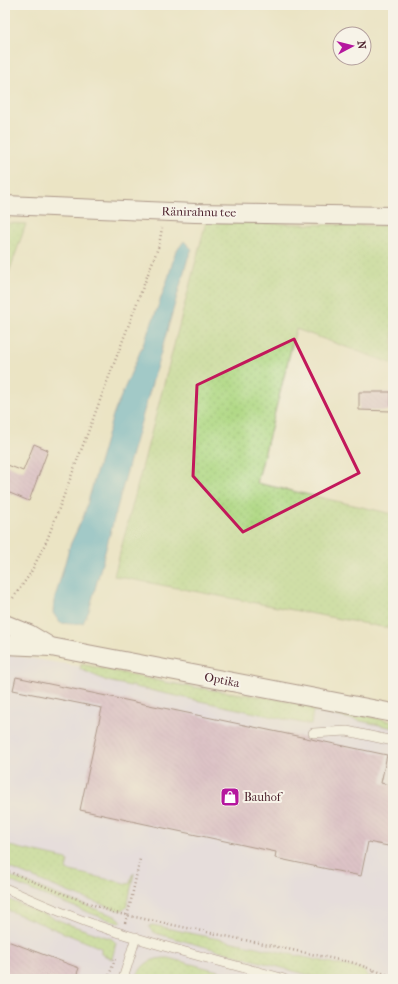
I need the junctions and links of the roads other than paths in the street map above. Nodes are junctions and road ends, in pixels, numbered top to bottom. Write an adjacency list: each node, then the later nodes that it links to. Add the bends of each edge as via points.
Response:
1 (5, 205): 2 (street, Ränirahnu tee, via 166,212)
2 (393, 216)
3 (5, 624): 5 (street)
4 (5, 645): 5 (street)
5 (51, 647): 6 (street, Optika)
6 (393, 713)
7 (313, 732): 8 (lane, via 347,731)
8 (393, 741)
9 (5, 888): 10 (lane, via 87,922)
10 (136, 937): 11 (lane); 12 (lane)
11 (123, 979)
12 (284, 979)

